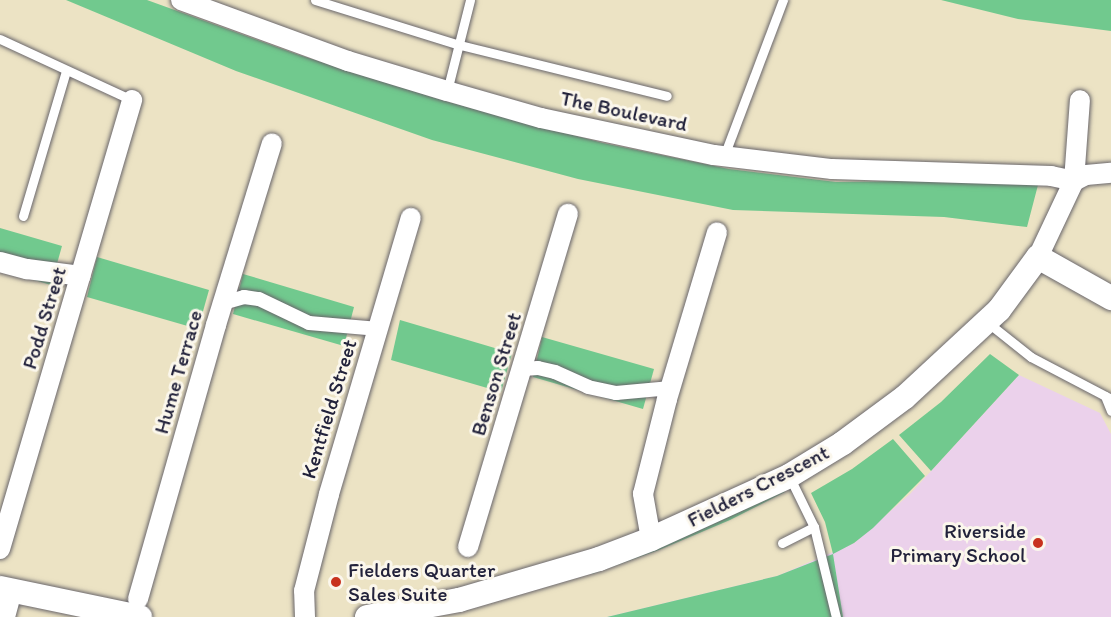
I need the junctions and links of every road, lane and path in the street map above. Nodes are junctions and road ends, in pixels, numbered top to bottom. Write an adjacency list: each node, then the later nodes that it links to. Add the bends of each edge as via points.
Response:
1 (181, 0): 8 (street, The Boulevard, via 348,61)
2 (315, 0): 6 (lane)
3 (470, 0): 6 (lane)
4 (783, 0): 13 (lane)
5 (0, 39): 7 (lane)
6 (456, 44): 8 (lane); 9 (lane)
7 (66, 70): 10 (lane); 17 (lane)
8 (447, 91): 13 (street, The Boulevard, via 541,118)
9 (667, 96)
10 (132, 100): 22 (street, Podd Street)
11 (1080, 100): 15 (street, Fielders Crescent)
12 (272, 143): 24 (street, Hume Terrace)
13 (724, 156): 15 (street, The Boulevard, via 832,169 1051,176)
14 (1111, 172): 15 (street)
15 (1074, 181): 20 (street, Fielders Crescent)
16 (568, 214): 27 (street, Benson Street)
17 (23, 216)
18 (411, 218): 26 (street, Kentfield Street)
19 (717, 232): 28 (street)
20 (1038, 257): 23 (street); 25 (street, Fielders Crescent)
21 (0, 262): 22 (street)
22 (81, 276): 36 (street, Podd Street)
23 (1111, 298)
24 (223, 303): 26 (street, via 244,297 259,299 309,323); 38 (street, Hume Terrace)
25 (987, 322): 29 (lane, via 1031,357); 31 (street, Fielders Crescent, via 897,404)
26 (379, 329): 39 (street, Kentfield Street, via 308,574)
27 (523, 369): 28 (street, via 555,372 588,387 616,393); 35 (street, Benson Street)
28 (671, 388): 33 (street, via 643,494)
29 (1108, 397): 30 (lane)
30 (1111, 411)
31 (789, 476): 32 (lane); 33 (street, Fielders Crescent)
32 (814, 527): 34 (lane); 41 (lane)
33 (651, 539): 40 (street, Fielders Crescent, via 494,591)
34 (782, 543)
35 (468, 548)
36 (0, 549)
37 (6, 601): 38 (street)
38 (138, 611)
39 (305, 617)
40 (367, 617)
41 (837, 617)

